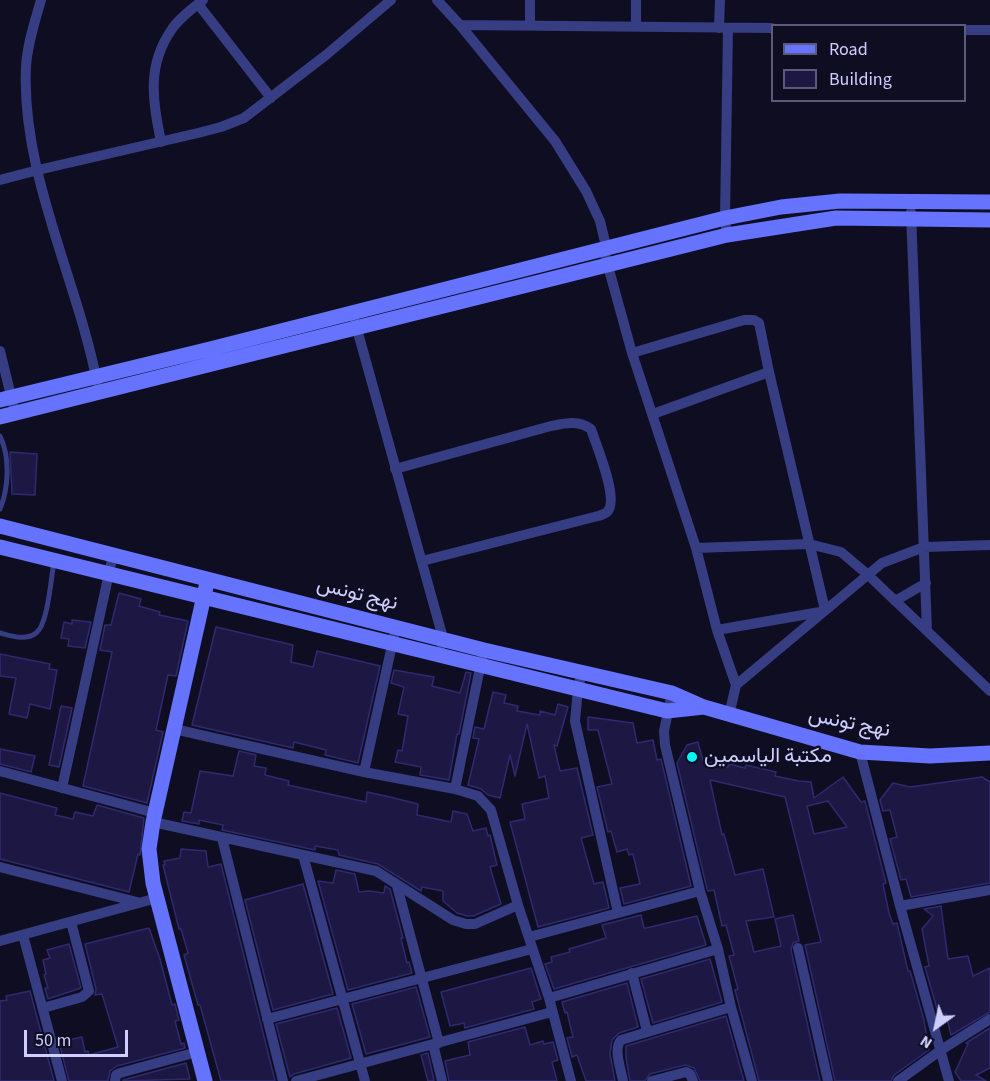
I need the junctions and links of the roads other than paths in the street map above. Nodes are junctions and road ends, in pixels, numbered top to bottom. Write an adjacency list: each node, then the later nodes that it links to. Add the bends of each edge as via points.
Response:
1 (40, 0): 17 (street, via 26,64 26,105)
2 (391, 0): 15 (street)
3 (437, 0): 9 (street)
4 (530, 0): 8 (street)
5 (636, 0): 10 (street)
6 (720, 0): 11 (street)
7 (200, 2): 15 (street); 16 (street, via 172,28 153,72 153,104)
8 (530, 24): 9 (street); 10 (street)
9 (460, 25): 25 (street, via 555,141 600,220)
10 (636, 26): 11 (street)
11 (724, 28): 12 (street); 21 (street)
12 (771, 28)
13 (966, 30): 14 (street)
14 (990, 30)
15 (271, 98): 16 (street, via 244,118)
16 (161, 142): 17 (street)
17 (38, 170): 18 (street); 32 (street)
18 (0, 180)
19 (910, 200): 20 (street); 21 (street, via 840,201); 22 (street)
20 (990, 202)
21 (725, 218): 24 (street); 25 (street)
22 (912, 219): 23 (street); 24 (street, via 836,218); 46 (street)
23 (990, 220)
24 (727, 235): 26 (street)
25 (604, 250): 26 (street); 27 (street)
26 (608, 266): 28 (street); 30 (street)
27 (353, 313): 28 (street); 32 (street)
28 (356, 329): 33 (street); 40 (street)
29 (0, 351): 34 (street)
30 (632, 353): 31 (street, via 754,320 761,328); 36 (street)
31 (768, 372): 36 (street); 43 (street)
32 (96, 376): 33 (street); 34 (street)
33 (99, 392): 35 (street)
34 (6, 399): 35 (street)
35 (15, 413): 37 (street)
36 (653, 414): 47 (street)
37 (0, 417)
38 (0, 436): 39 (lane)
39 (3, 448): 41 (lane, via 6,488)
40 (395, 469): 50 (street); 50 (street, via 572,422 583,423 591,429 612,493 607,513)
41 (0, 509)
42 (0, 526): 48 (street, نهج تونس)
43 (809, 544): 47 (street); 52 (street, via 841,552); 57 (street)
44 (990, 545): 46 (street)
45 (0, 547): 49 (street, نهج تونس)
46 (924, 547): 52 (street, via 882,563); 54 (street)
47 (696, 548): 59 (street)
48 (113, 555): 51 (street); 53 (street, نهج تونس)
49 (54, 560): 51 (street, نهج تونس); 61 (lane, via 40,629 21,638)
50 (422, 561): 62 (street)
51 (109, 573): 55 (street, نهج تونس); 80 (street)
52 (867, 574): 56 (street); 57 (street)
53 (208, 579): 55 (street); 58 (street, نهج تونس)
54 (926, 583): 56 (street); 60 (street)
55 (204, 596): 63 (street, نهج تونس); 75 (street)
56 (896, 601): 60 (street)
57 (824, 611): 59 (street); 68 (street)
58 (396, 627): 62 (street, نهج تونس); 63 (street)
59 (717, 630): 68 (street)
60 (927, 632): 70 (street)
61 (0, 633)
62 (443, 638): 64 (street, نهج تونس); 65 (street)
63 (392, 644): 65 (street, نهج تونس); 79 (street)
64 (484, 650): 66 (street); 67 (street, نهج تونس)
65 (440, 656): 66 (street, نهج تونس)
66 (480, 665): 69 (street, نهج تونس); 81 (street)
67 (582, 672): 69 (street); 71 (street, نهج تونس)
68 (736, 685): 74 (street)
69 (578, 689): 73 (street, نهج تونس); 93 (street, via 575,721)
70 (990, 692)
71 (672, 693): 72 (street, نهج تونس); 73 (street)
72 (704, 707): 73 (street, نهج تونس); 74 (street, نهج تونس)
73 (667, 711): 88 (street, via 664,745)
74 (729, 715): 76 (street, نهج تونس)
75 (174, 729): 79 (street); 82 (street)
76 (860, 752): 77 (street, نهج تونس); 92 (street)
77 (988, 756)
78 (0, 771): 80 (street)
79 (364, 772): 81 (street)
80 (63, 788): 82 (street)
81 (455, 789): 91 (street, via 478,796 491,810)
82 (154, 818): 83 (street); 89 (street, via 149,857)
83 (222, 838): 84 (street); 108 (street)
84 (303, 855): 86 (street, via 376,871); 104 (street)
85 (0, 867): 90 (street)
86 (397, 886): 91 (street, via 466,924 475,924); 102 (street)
87 (990, 890): 92 (street)
88 (700, 891): 93 (street); 100 (street)
89 (157, 898): 90 (street); 113 (street)
90 (141, 903): 94 (street)
91 (518, 905): 96 (street)
92 (900, 906): 112 (street)
93 (618, 913): 96 (street)
94 (71, 922): 95 (street); 106 (street, via 89,991 82,997)
95 (24, 934): 97 (street); 106 (street)
96 (529, 937): 99 (street)
97 (0, 941)
98 (798, 948): 127 (street)
99 (532, 949): 102 (street); 103 (street)
100 (718, 949): 101 (street); 105 (street)
101 (632, 974): 103 (street); 110 (street)
102 (422, 978): 104 (street); 111 (street)
103 (549, 998): 107 (street)
104 (343, 999): 108 (street); 114 (street)
105 (731, 1007): 110 (street); 126 (street)
106 (43, 1008): 115 (street)
107 (552, 1012): 111 (street); 122 (street)
108 (267, 1018): 118 (street)
109 (990, 1019): 112 (street)
110 (647, 1031): 123 (street, via 618,1042)
111 (436, 1043): 114 (street); 121 (street)
112 (941, 1050): 128 (street); 129 (street)
113 (197, 1052): 116 (street, via 120,1073); 117 (street)
114 (361, 1063): 119 (street); 120 (street)
115 (62, 1081)
116 (115, 1081)
117 (205, 1081)
118 (283, 1081)
119 (296, 1081)
120 (365, 1081)
121 (442, 1081)
122 (571, 1081)
123 (623, 1081)
124 (652, 1081): 125 (street, via 686,1072)
125 (693, 1081)
126 (752, 1081)
127 (828, 1081)
128 (898, 1081)
129 (949, 1081)

